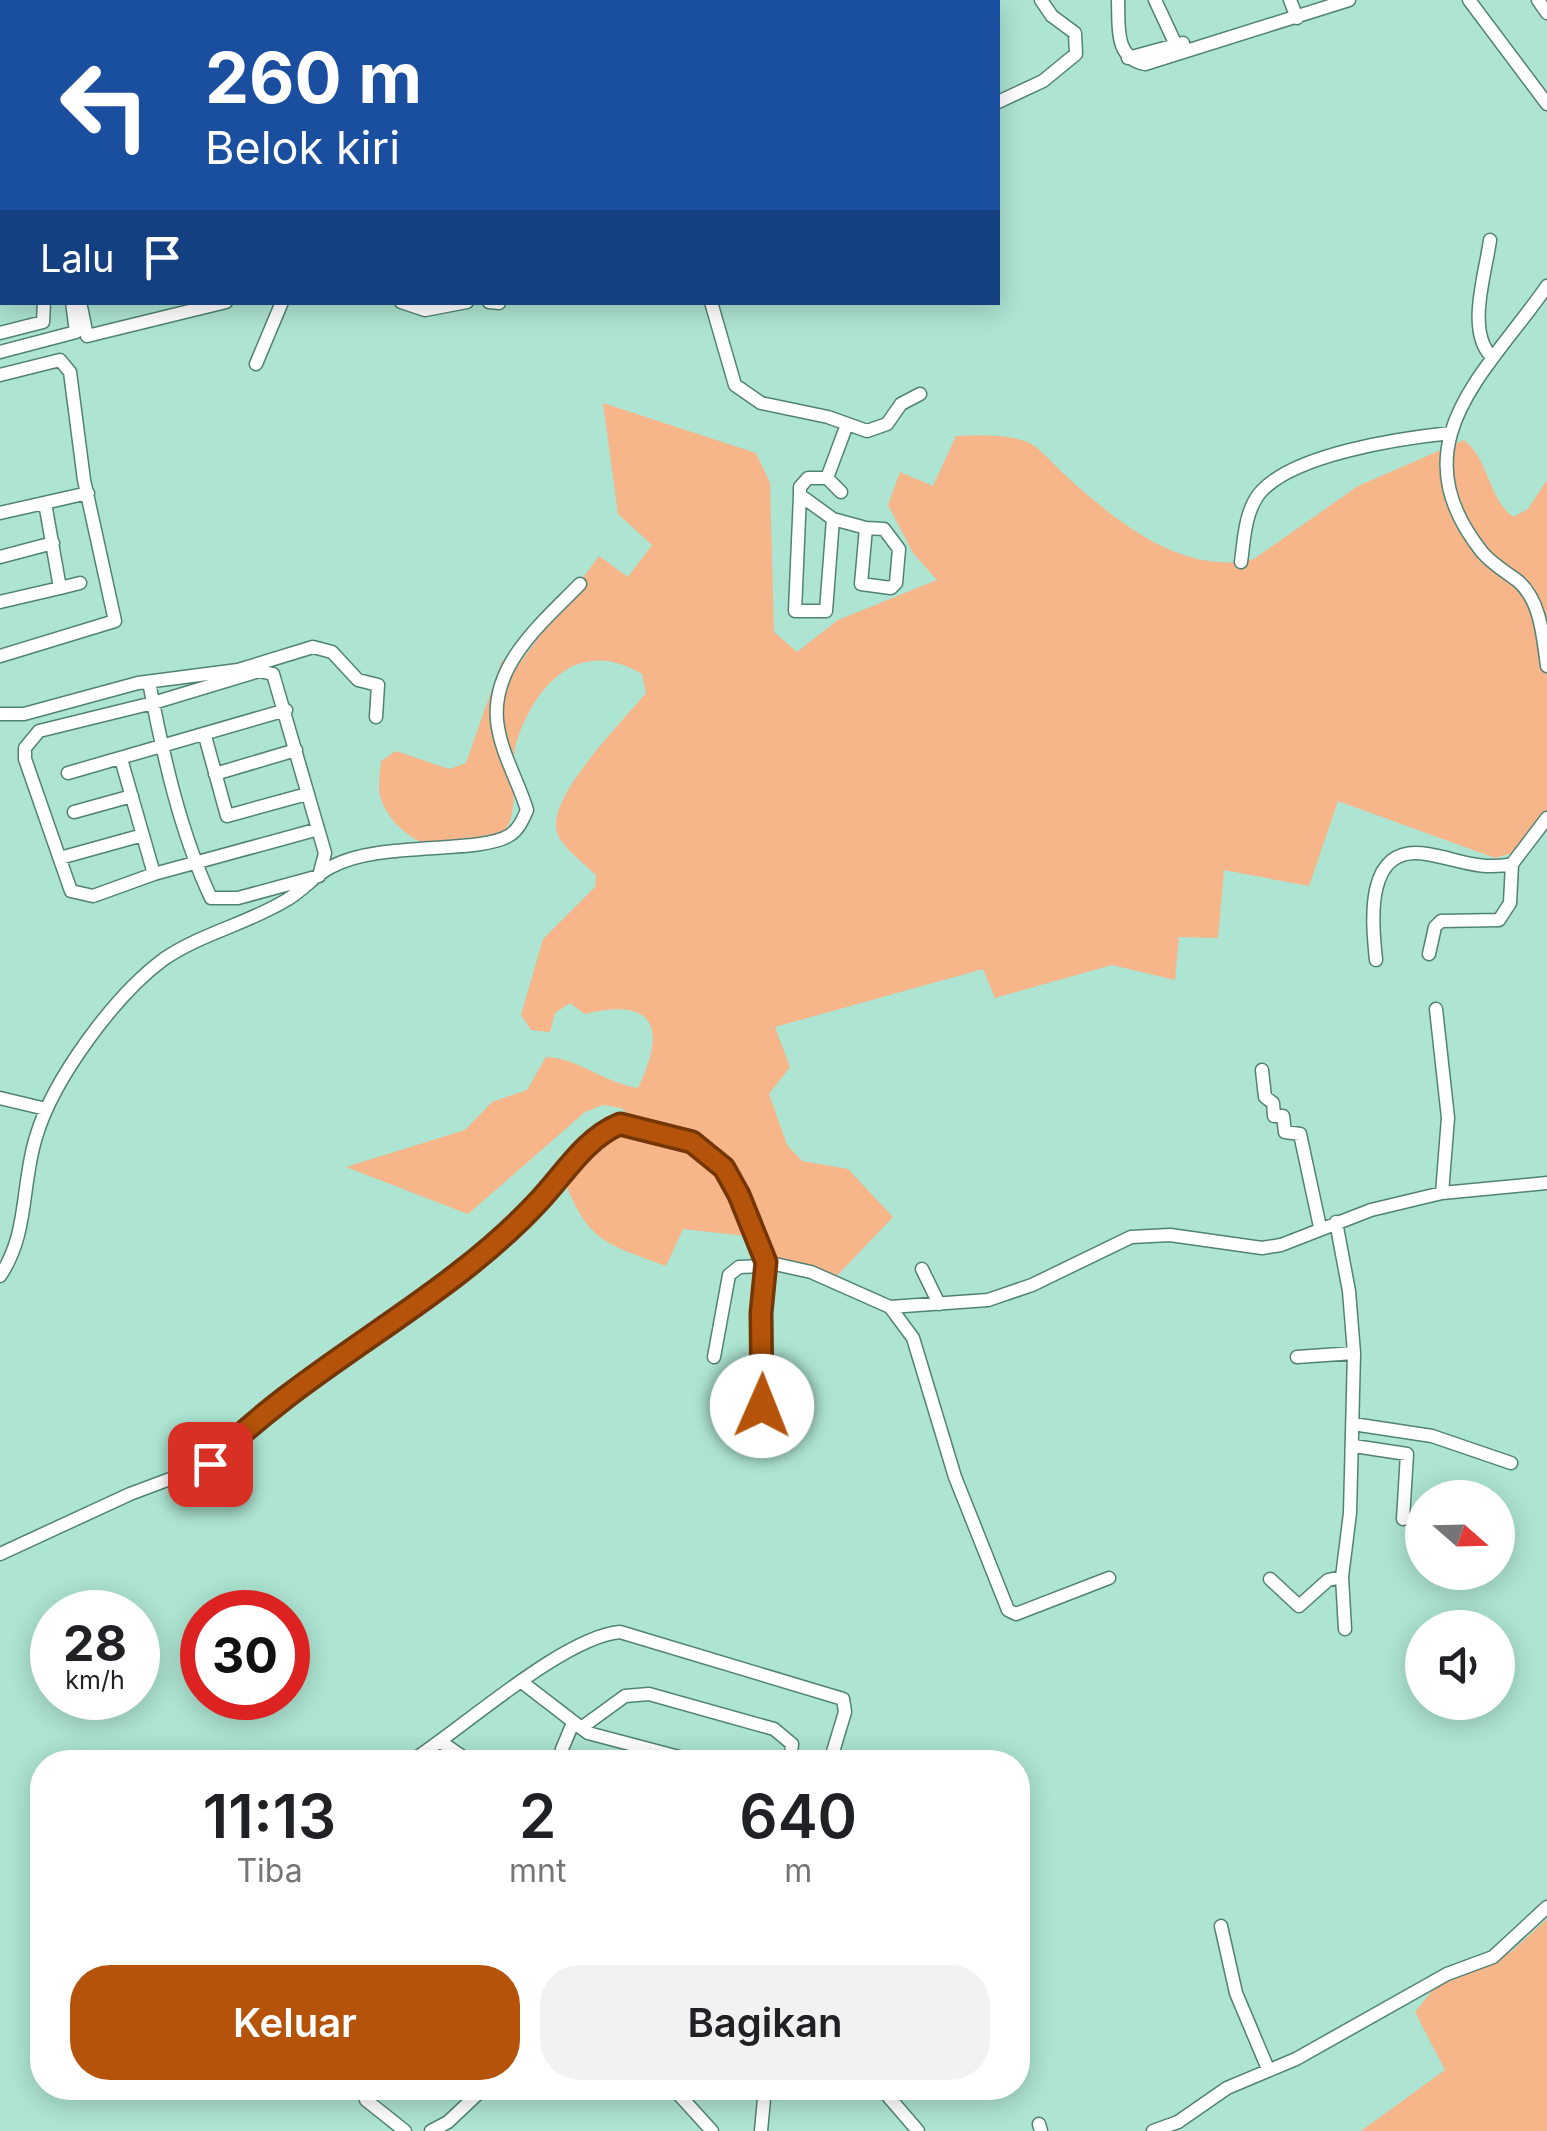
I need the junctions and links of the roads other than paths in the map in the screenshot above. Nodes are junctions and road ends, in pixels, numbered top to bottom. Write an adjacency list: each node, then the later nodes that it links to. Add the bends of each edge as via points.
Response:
1 (1042, 0): 12 (street, via 1075,33 1076,54 1043,81)
2 (1118, 0): 11 (street)
3 (1156, 0): 10 (street)
4 (1326, 0): 8 (street)
5 (1350, 0): 8 (street)
6 (1538, 0): 9 (street)
7 (1473, 1): 13 (street)
8 (1294, 10): 10 (street); 11 (street, via 1150,64)
9 (1547, 12)
10 (1176, 45): 11 (street)
11 (1128, 58)
12 (1000, 101)
13 (1547, 104)
14 (1490, 240): 26 (street, via 1480,314 1483,346)
15 (1547, 286): 26 (street)
16 (44, 305): 24 (street, via 43,322)
17 (72, 305): 25 (street, via 76,332)
18 (81, 305): 19 (street, via 87,336)
19 (214, 305)
20 (281, 305): 27 (street)
21 (409, 305): 22 (street)
22 (451, 305)
23 (712, 305): 30 (street, via 735,386 761,404)
24 (0, 333)
25 (0, 352)
26 (1492, 356): 31 (street)
27 (256, 364)
28 (0, 375): 34 (street, via 64,362)
29 (920, 394): 30 (street, via 878,428)
30 (846, 426): 32 (street)
31 (1451, 433): 42 (street, via 1378,442 1284,474 1258,496); 49 (street, via 1444,463 1448,492 1485,556 1521,584 1536,607)
32 (827, 478): 33 (street); 35 (street, via 805,480)
33 (840, 492)
34 (88, 493): 36 (street); 47 (street, via 115,621)
35 (800, 495): 38 (street); 38 (street, via 796,612 826,610)
36 (45, 503): 37 (street); 40 (street)
37 (0, 513)
38 (833, 519): 39 (street)
39 (866, 528): 39 (street, via 861,584 891,588 899,549 884,529)
40 (54, 543): 41 (street); 45 (street)
41 (0, 557)
42 (1241, 562)
43 (80, 583): 45 (street)
44 (580, 584): 72 (street, via 522,643 506,673 497,719 526,810 510,836 399,848)
45 (60, 588): 46 (street)
46 (0, 602)
47 (0, 656)
48 (360, 659): 50 (street)
49 (1547, 666)
50 (356, 680): 51 (street, via 332,652 313,647 238,670); 55 (street, via 379,686)
51 (149, 682): 52 (street); 54 (street, via 24,714)
52 (153, 704): 53 (street, via 259,671 273,674); 57 (street); 68 (street, via 39,730 30,738 25,759)
53 (286, 710): 56 (street); 58 (street)
54 (0, 714)
55 (376, 717)
56 (204, 736): 57 (street); 61 (street)
57 (164, 747): 59 (street); 69 (street)
58 (296, 750): 61 (street); 62 (street)
59 (121, 758): 60 (street); 63 (street)
60 (68, 773)
61 (215, 774): 62 (street, via 226,816)
62 (307, 794): 66 (street)
63 (132, 796): 64 (street); 67 (street)
64 (74, 812)
65 (1547, 818): 70 (street)
66 (315, 830): 69 (street); 72 (street, via 325,853)
67 (143, 835): 68 (street); 71 (street)
68 (60, 858): 71 (street, via 72,891 86,895)
69 (194, 862): 71 (street); 72 (street, via 212,898 222,900)
70 (1512, 864): 73 (street, via 1510,903 1499,920 1441,921); 74 (street, via 1467,866 1405,852 1388,864 1373,892)
71 (154, 874)
72 (319, 876): 78 (street, via 289,899 165,958 106,1018)
73 (1430, 954)
74 (1376, 960)
75 (1436, 1009): 80 (street, via 1448,1118)
76 (1262, 1070): 82 (street, via 1274,1116 1283,1116 1286,1132 1300,1134)
77 (0, 1098): 78 (street)
78 (46, 1109): 85 (street, via 19,1240)
79 (1547, 1183): 80 (street)
80 (1442, 1194): 81 (street)
81 (1336, 1222): 82 (street); 88 (street)
82 (1320, 1227): 86 (street, via 1262,1248 1170,1235 1132,1237 1002,1295)
83 (766, 1264): 87 (street, via 811,1272); 89 (street, via 729,1274); 91 (street); 98 (street, via 739,1195 711,1154 692,1142 620,1124 568,1166 477,1260 313,1376 210,1464)
84 (922, 1269): 86 (street)
85 (0, 1276)
86 (938, 1304): 87 (street)
87 (890, 1307): 99 (street, via 914,1338 955,1476 1008,1610 1016,1614)
88 (1354, 1353): 90 (street); 92 (street)
89 (714, 1357)
90 (1297, 1357)
91 (762, 1406)
92 (1353, 1424): 93 (street); 94 (street)
93 (1407, 1431): 95 (street); 96 (street)
94 (1354, 1446): 95 (street); 101 (street)
95 (1401, 1450): 97 (street, via 1407,1462)
96 (1512, 1464)
97 (1403, 1519)
98 (0, 1554)
99 (1109, 1578)
100 (1270, 1578): 101 (street, via 1299,1606 1328,1580)
101 (1342, 1578): 102 (street)
102 (1345, 1628)
103 (524, 1683): 104 (street); 105 (street); 111 (street, via 602,1633 637,1634 843,1699)
104 (577, 1725): 108 (street); 109 (street); 110 (street, via 626,1696 649,1694 774,1729)
105 (441, 1742): 106 (street); 107 (street)
106 (429, 1750)
107 (453, 1750)
108 (562, 1750)
109 (659, 1750)
110 (791, 1750)
111 (834, 1750)
112 (1547, 1907): 114 (street, via 1493,1957 1447,1974)
113 (1221, 1926): 114 (street, via 1236,1993)
114 (1268, 2069): 125 (street)
115 (366, 2100): 120 (street)
116 (471, 2100): 121 (street)
117 (685, 2100): 122 (street)
118 (764, 2100): 123 (street)
119 (891, 2100): 124 (street)
120 (405, 2131)
121 (430, 2131)
122 (712, 2131)
123 (761, 2131)
124 (918, 2131)
125 (1153, 2131)

